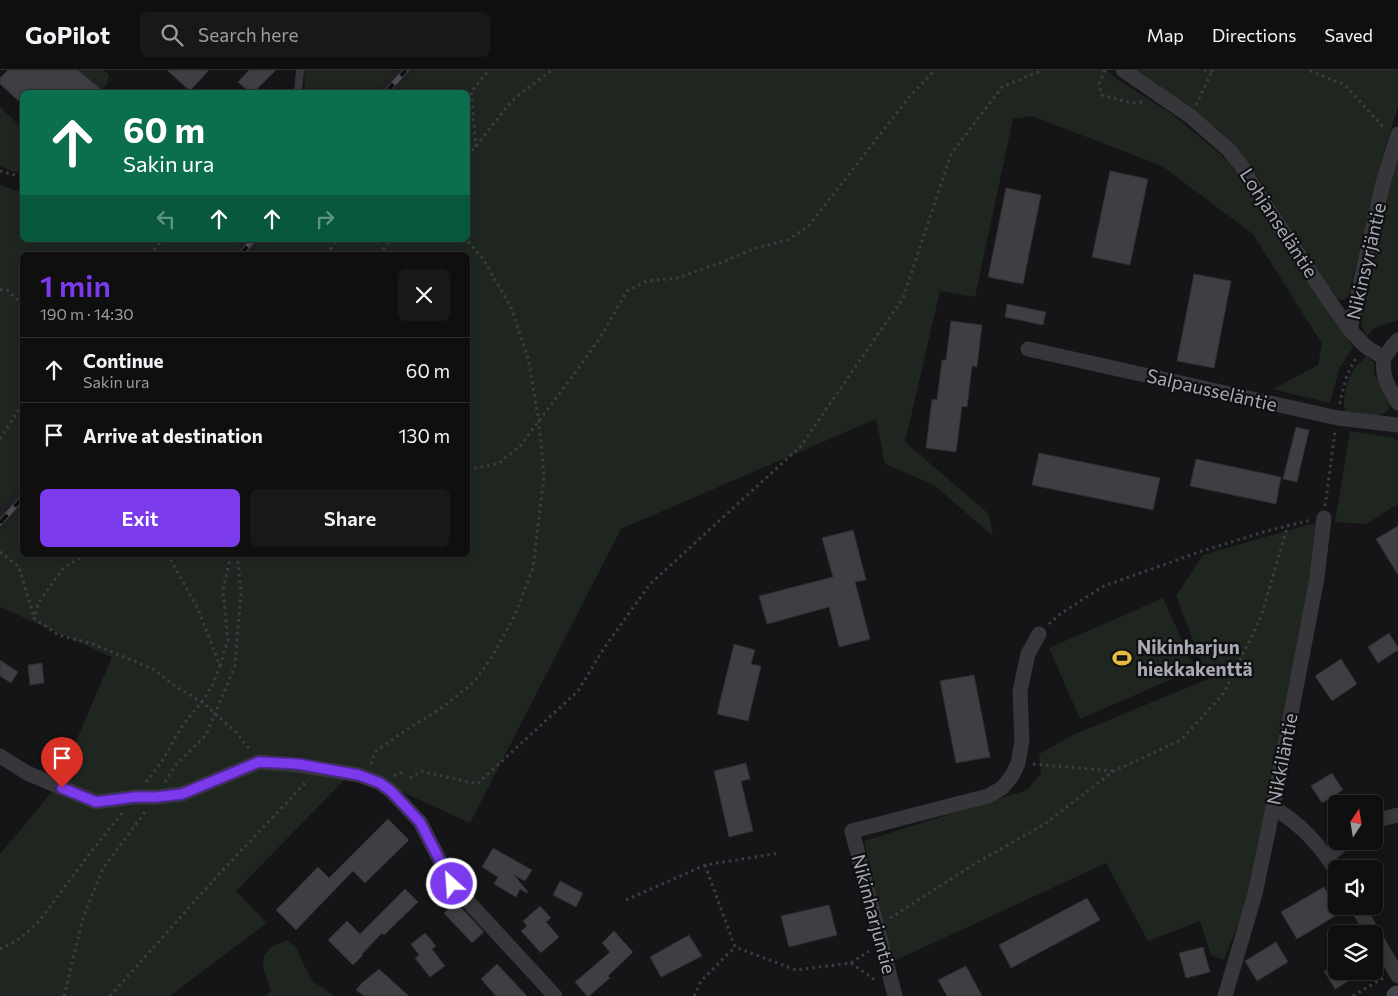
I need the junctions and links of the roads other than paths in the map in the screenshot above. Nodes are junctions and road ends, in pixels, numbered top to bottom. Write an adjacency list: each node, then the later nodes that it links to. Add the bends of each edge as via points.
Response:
1 (300, 70): 3 (lane)
2 (1122, 70): 5 (street, Lohjanseläntie, via 1190,116 1229,150)
3 (298, 90)
4 (1397, 137): 5 (street, Nikinsyrjäntie, via 1383,183)
5 (1350, 330): 8 (street, Lohjanseläntie, via 1365,346)
6 (1398, 340): 8 (street)
7 (1028, 349): 10 (street, Salpausseläntie, via 1338,418)
8 (1384, 358): 9 (street, via 1382,368 1386,381)
9 (1398, 403)
10 (1398, 425)
11 (1324, 518): 14 (street, Nikkiläntie, via 1317,578)
12 (1039, 634): 23 (street, Nikinharjuntie, via 1028,654 1020,691 1022,741 1018,763 1002,788 988,796 852,831)
13 (0, 756): 22 (street, via 27,774 96,802 182,794 259,762 298,764 359,775 380,783 420,822 452,884)
14 (1273, 808): 18 (street, via 1292,820); 24 (street, Nikkiläntie, via 1255,894)
15 (1398, 815): 16 (street)
16 (1383, 819)
17 (1335, 850): 18 (street)
18 (1328, 856): 19 (street)
19 (1330, 860)
20 (1383, 950): 21 (street)
21 (1396, 973)
22 (556, 996)
23 (895, 996)
24 (1225, 996)

